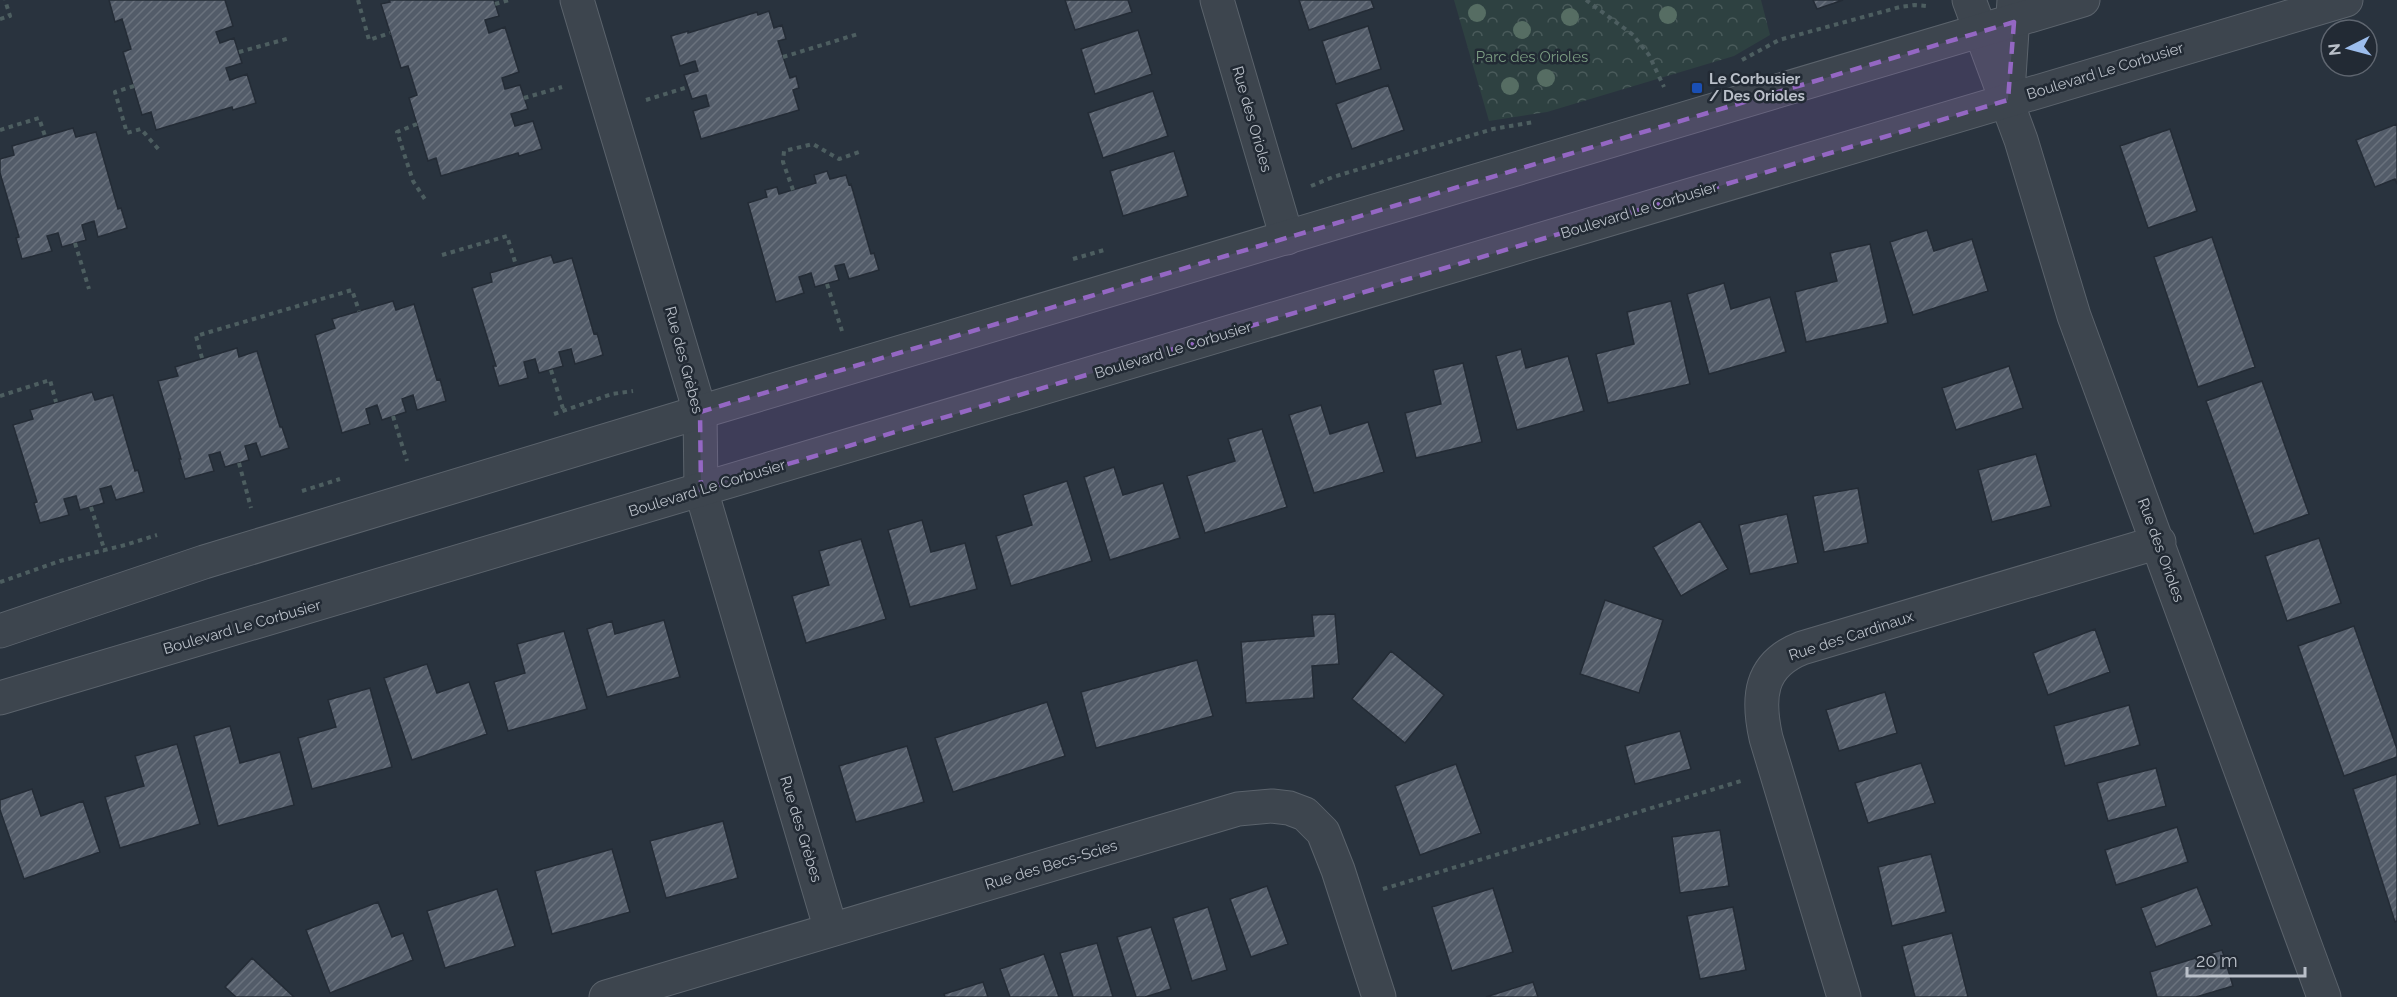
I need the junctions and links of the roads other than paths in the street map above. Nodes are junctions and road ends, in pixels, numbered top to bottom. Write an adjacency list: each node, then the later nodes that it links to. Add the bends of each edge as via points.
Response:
1 (577, 0): 10 (street, Rue des Grèbes)
2 (1217, 0): 9 (street, Rue des Orioles)
3 (1970, 0): 7 (street, Rue des Orioles)
4 (2083, 0): 6 (street)
5 (2346, 0): 8 (street, Boulevard Le Corbusier)
6 (2014, 11): 7 (street); 8 (street, Rue des Orioles)
7 (1981, 31): 8 (street, Rue des Orioles); 9 (street)
8 (2008, 100): 11 (street, Boulevard Le Corbusier); 12 (street, Rue des Orioles, via 2074,316)
9 (1287, 238): 10 (street)
10 (700, 412): 11 (street, Rue des Grèbes); 13 (street, via 204,562)
11 (700, 490): 14 (street, Boulevard Le Corbusier); 15 (street, Rue des Grèbes)
12 (2159, 542): 18 (street, Rue des Cardinaux, via 1802,648 1778,662 1768,675 1762,690 1766,738); 19 (street, Rue des Orioles)
13 (0, 631)
14 (0, 698)
15 (831, 930): 16 (street, Rue des Becs-Scies); 17 (street, Rue des Becs-Scies, via 1238,809 1289,808 1305,814 1323,832)
16 (606, 997)
17 (1379, 997)
18 (1844, 997)
19 (2324, 997)

